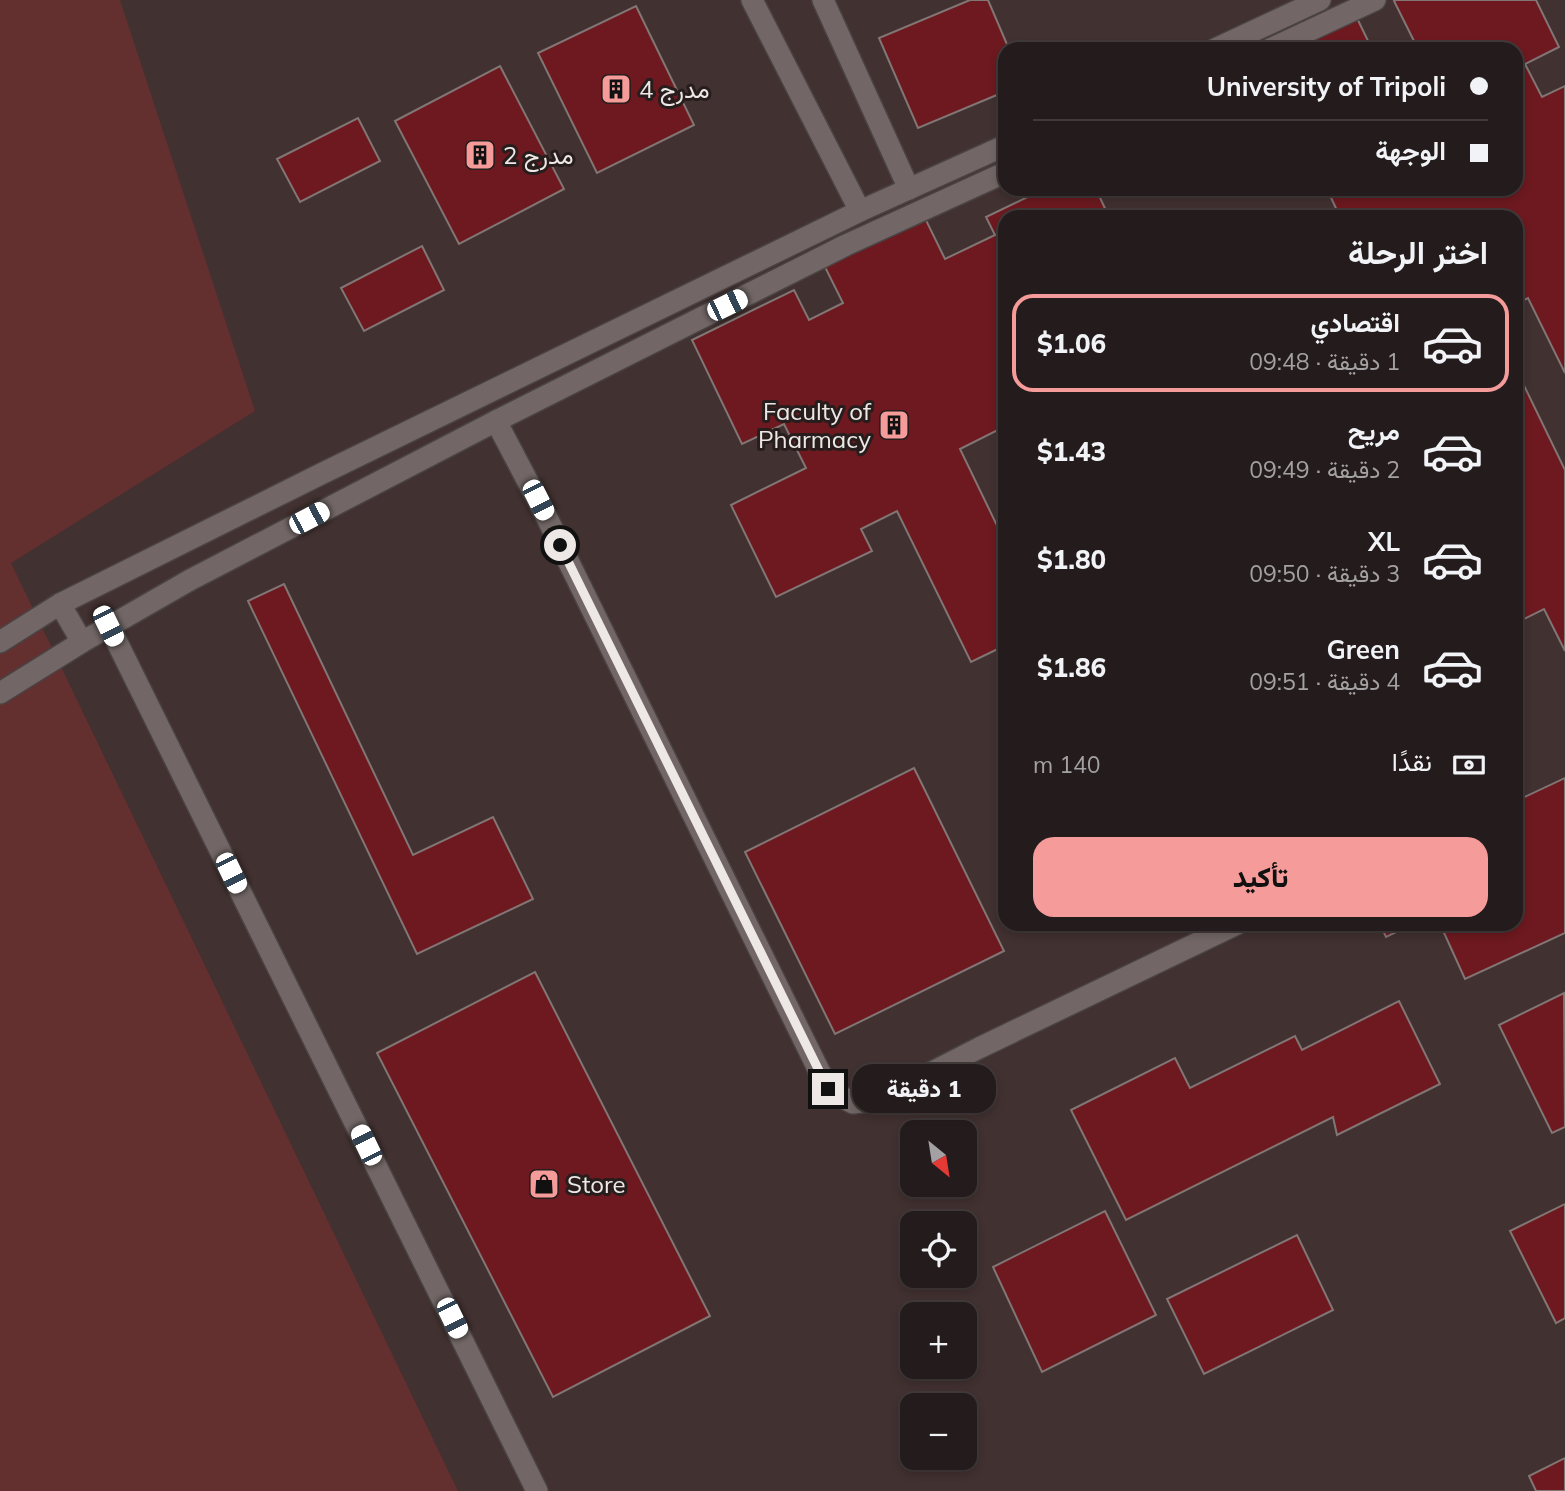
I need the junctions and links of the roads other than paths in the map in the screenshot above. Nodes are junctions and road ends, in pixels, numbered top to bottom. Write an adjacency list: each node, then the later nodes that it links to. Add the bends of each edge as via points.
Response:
1 (751, 0): 10 (street)
2 (823, 0): 9 (street)
3 (1320, 0): 5 (street)
4 (1375, 0): 6 (street)
5 (1230, 42)
6 (1285, 42)
7 (998, 149): 9 (street)
8 (998, 176): 11 (street, via 846,245)
9 (909, 189): 10 (street)
10 (860, 211): 12 (street)
11 (496, 421): 13 (street); 17 (street, via 828,1089 853,1103 878,1100)
12 (60, 604): 14 (street); 15 (street)
13 (108, 626): 15 (street); 18 (street)
14 (0, 642)
15 (82, 642): 16 (street)
16 (0, 693)
17 (1224, 931)
18 (537, 1491)

